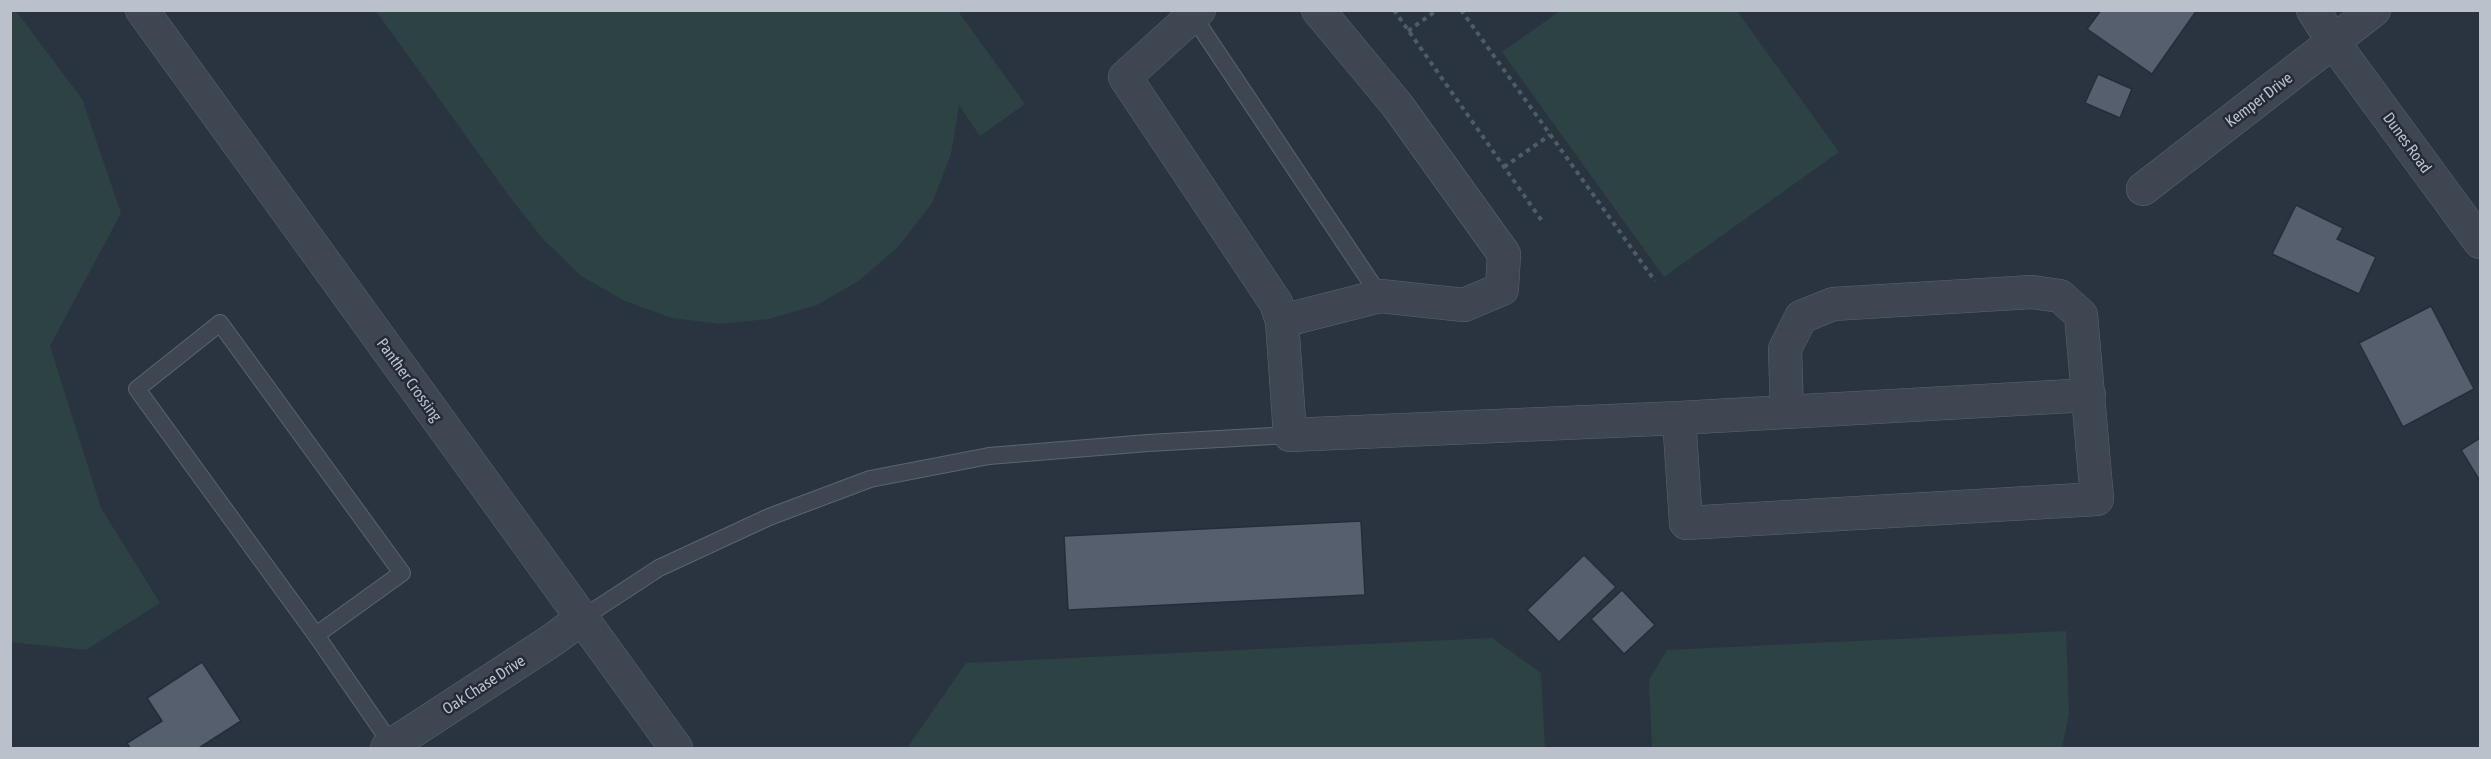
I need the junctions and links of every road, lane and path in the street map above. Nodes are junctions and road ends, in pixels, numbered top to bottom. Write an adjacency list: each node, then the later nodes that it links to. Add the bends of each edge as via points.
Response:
1 (142, 10): 23 (street, Panther Crossing)
2 (1318, 10): 17 (street, via 1397,105 1504,254 1502,289 1464,305)
3 (1394, 10): 9 (path)
4 (1437, 10): 9 (path)
5 (1461, 10): 11 (path)
6 (2313, 10): 10 (street, Dunes Road)
7 (2374, 10): 10 (street, Kemper Drive)
8 (1196, 13): 17 (lane); 18 (street, via 1125,77 1276,303)
9 (1408, 31): 12 (path)
10 (2334, 43): 13 (street, Kemper Drive); 15 (street, Dunes Road)
11 (1550, 135): 12 (path); 16 (path)
12 (1504, 167): 14 (path)
13 (2143, 189)
14 (1542, 220)
15 (2481, 242)
16 (1655, 281)
17 (1380, 296): 18 (street)
18 (1282, 321): 22 (street)
19 (2089, 395): 20 (street); 20 (street, via 2080,315 2060,296 2031,292 1833,304 1801,317 1785,349); 21 (street, via 2097,499 1686,523)
20 (1786, 412): 21 (street)
21 (1679, 418): 22 (street)
22 (1290, 435): 23 (lane, via 989,456 870,479 769,517 659,568)
23 (581, 619): 25 (street, Oak Chase Drive); 26 (street, Panther Crossing)
24 (316, 635): 24 (lane, via 402,573 220,323 137,389); 25 (lane)
25 (389, 747)
26 (676, 748)

